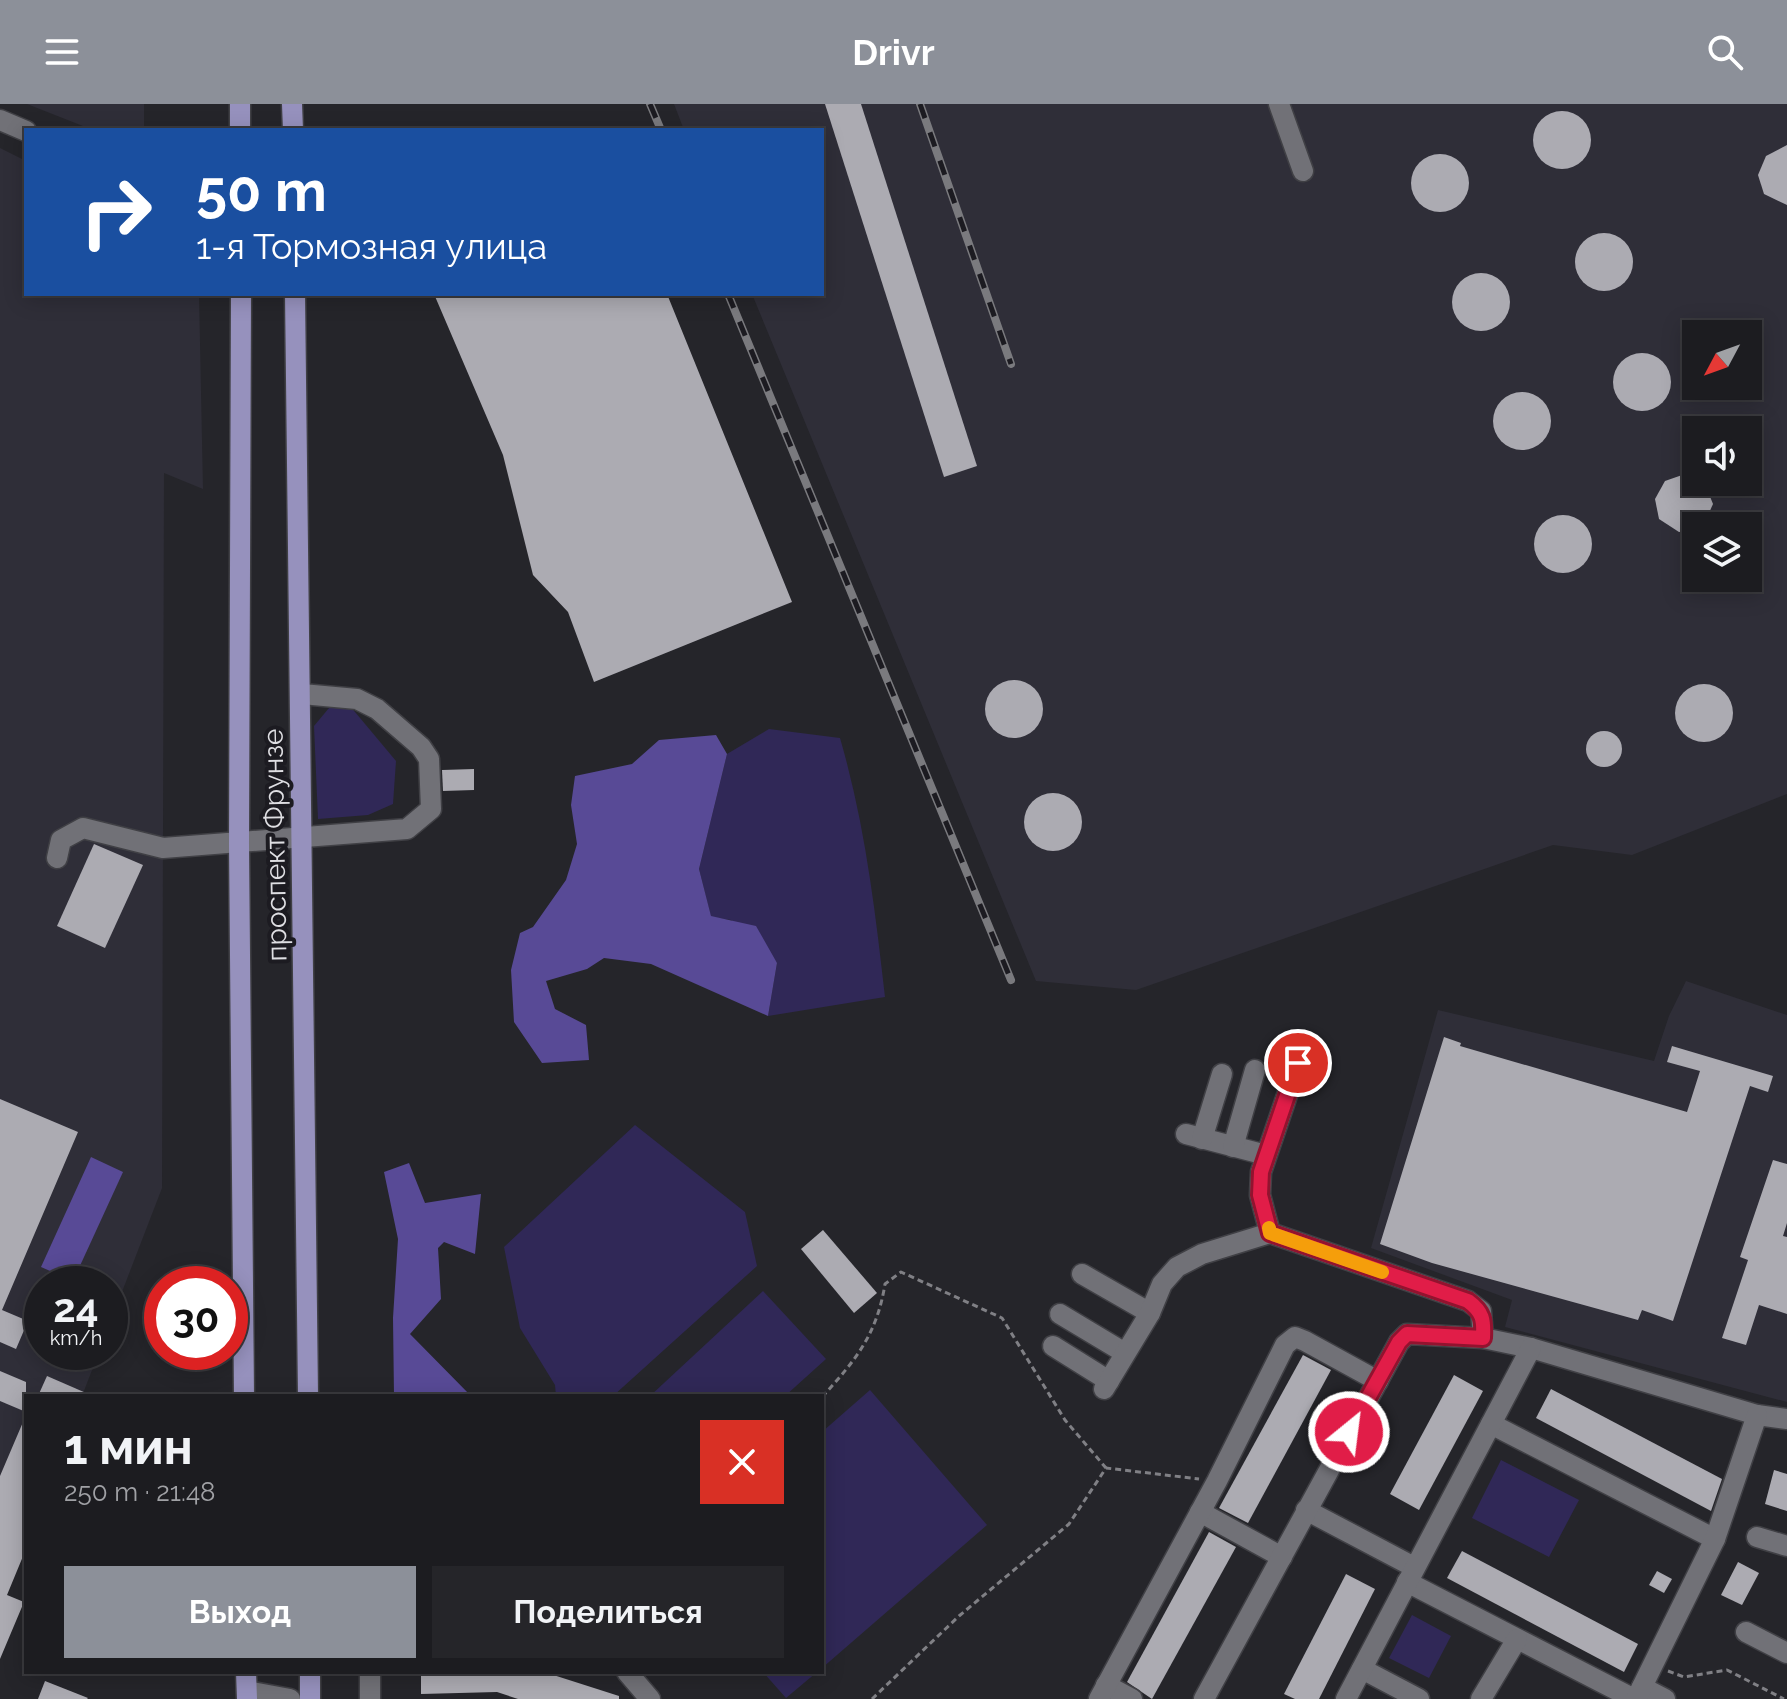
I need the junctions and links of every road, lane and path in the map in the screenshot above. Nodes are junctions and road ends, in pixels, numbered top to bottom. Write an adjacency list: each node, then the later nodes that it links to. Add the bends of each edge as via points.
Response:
1 (240, 104): 5 (main road)
2 (292, 104): 6 (main road)
3 (1279, 104): 8 (street)
4 (0, 120): 7 (street)
5 (240, 128)
6 (293, 128)
7 (24, 130)
8 (1303, 171)
9 (241, 296): 13 (main road, проспект Фрунзе)
10 (295, 296): 11 (main road, проспект Фрунзе)
11 (302, 694): 12 (main road, проспект Фрунзе); 12 (street, via 357,699 421,747 429,759 431,809 407,829)
12 (303, 838): 13 (street); 30 (main road, проспект Фрунзе)
13 (239, 844): 14 (street, via 163,848 83,828 61,840); 29 (main road, проспект Фрунзе)
14 (57, 858)
15 (1298, 1063): 19 (street)
16 (1255, 1070): 18 (street)
17 (1222, 1074): 18 (street, via 1194,1136)
18 (1233, 1147): 19 (street)
19 (1266, 1155): 20 (street, via 1260,1195)
20 (1270, 1233): 22 (street, via 1177,1267 1162,1284); 24 (street, via 1468,1301 1481,1311)
21 (1082, 1274): 22 (street)
22 (1150, 1313): 27 (street)
23 (1060, 1314): 27 (street)
24 (1483, 1338): 26 (street); 28 (street, via 1407,1334)
25 (1053, 1346): 27 (street, via 1106,1385)
26 (1531, 1348): 32 (street); 34 (street)
27 (1125, 1353)
28 (1378, 1381): 36 (street, via 1295,1337 1285,1345); 37 (street)
29 (244, 1394)
30 (308, 1394)
31 (824, 1395): 35 (path, via 853,1363 880,1315 885,1284 901,1272 1002,1318 1065,1420)
32 (1757, 1415): 33 (street); 40 (street)
33 (1787, 1419)
34 (1491, 1424): 40 (street); 43 (street)
35 (1106, 1468): 36 (path); 60 (path, via 1069,1524 959,1616)
36 (1217, 1481): 38 (street)
37 (1306, 1510): 42 (street); 43 (street)
38 (1200, 1512): 42 (street); 53 (street)
39 (1757, 1537): 41 (street)
40 (1715, 1539): 47 (street)
41 (1787, 1546)
42 (1282, 1557): 55 (street)
43 (1411, 1575): 45 (street); 48 (street)
44 (1746, 1632): 46 (street)
45 (1517, 1639): 54 (street); 64 (street)
46 (1787, 1653)
47 (1654, 1664): 54 (street); 66 (path, via 1684,1677 1727,1670)
48 (1362, 1669): 62 (street); 63 (street)
49 (310, 1674): 57 (main road)
50 (370, 1674): 58 (street)
51 (629, 1674): 59 (street)
52 (247, 1687): 56 (street)
53 (1102, 1692): 61 (street)
54 (1637, 1695): 65 (street)
55 (1212, 1696)
56 (290, 1699)
57 (310, 1699)
58 (370, 1699)
59 (650, 1699)
60 (872, 1699)
61 (1132, 1699)
62 (1346, 1699)
63 (1419, 1699)
64 (1481, 1699)
65 (1665, 1699)
66 (1784, 1699)

